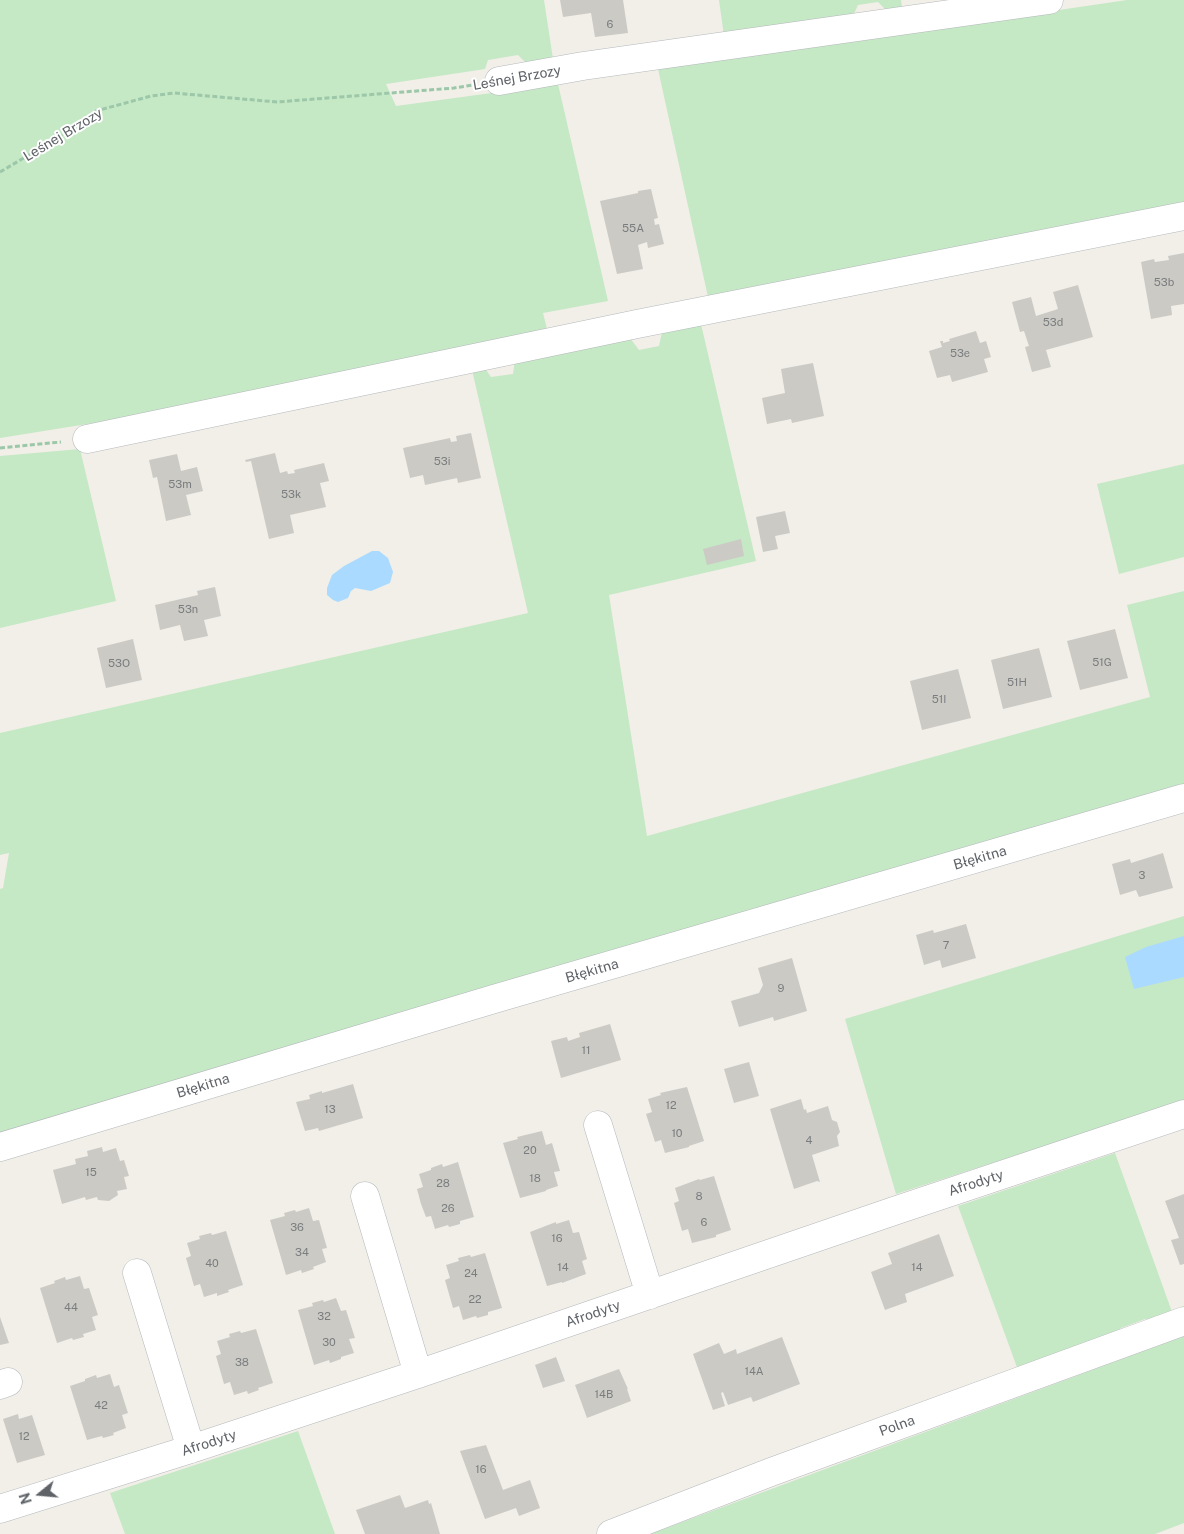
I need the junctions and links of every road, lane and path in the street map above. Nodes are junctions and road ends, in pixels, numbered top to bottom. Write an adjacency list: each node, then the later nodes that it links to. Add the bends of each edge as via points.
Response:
1 (1049, 0): 2 (street, Leśnej Brzozy, via 583,66)
2 (499, 81): 3 (path, Leśnej Brzozy, via 454,88 277,102 174,93 151,96 96,111)
3 (0, 172)
4 (1184, 216): 5 (street, via 637,324)
5 (87, 439): 6 (path)
6 (0, 448)
7 (1184, 798): 10 (street, Błękitna)
8 (1184, 1114): 13 (street, Afrodyty)
9 (598, 1125): 13 (street)
10 (0, 1147)
11 (365, 1196): 15 (street)
12 (137, 1273): 16 (street)
13 (650, 1295): 15 (street, Afrodyty)
14 (1184, 1321): 18 (street, Polna)
15 (418, 1374): 16 (street, Afrodyty)
16 (191, 1449): 17 (street, Afrodyty)
17 (0, 1509)
18 (611, 1534)

